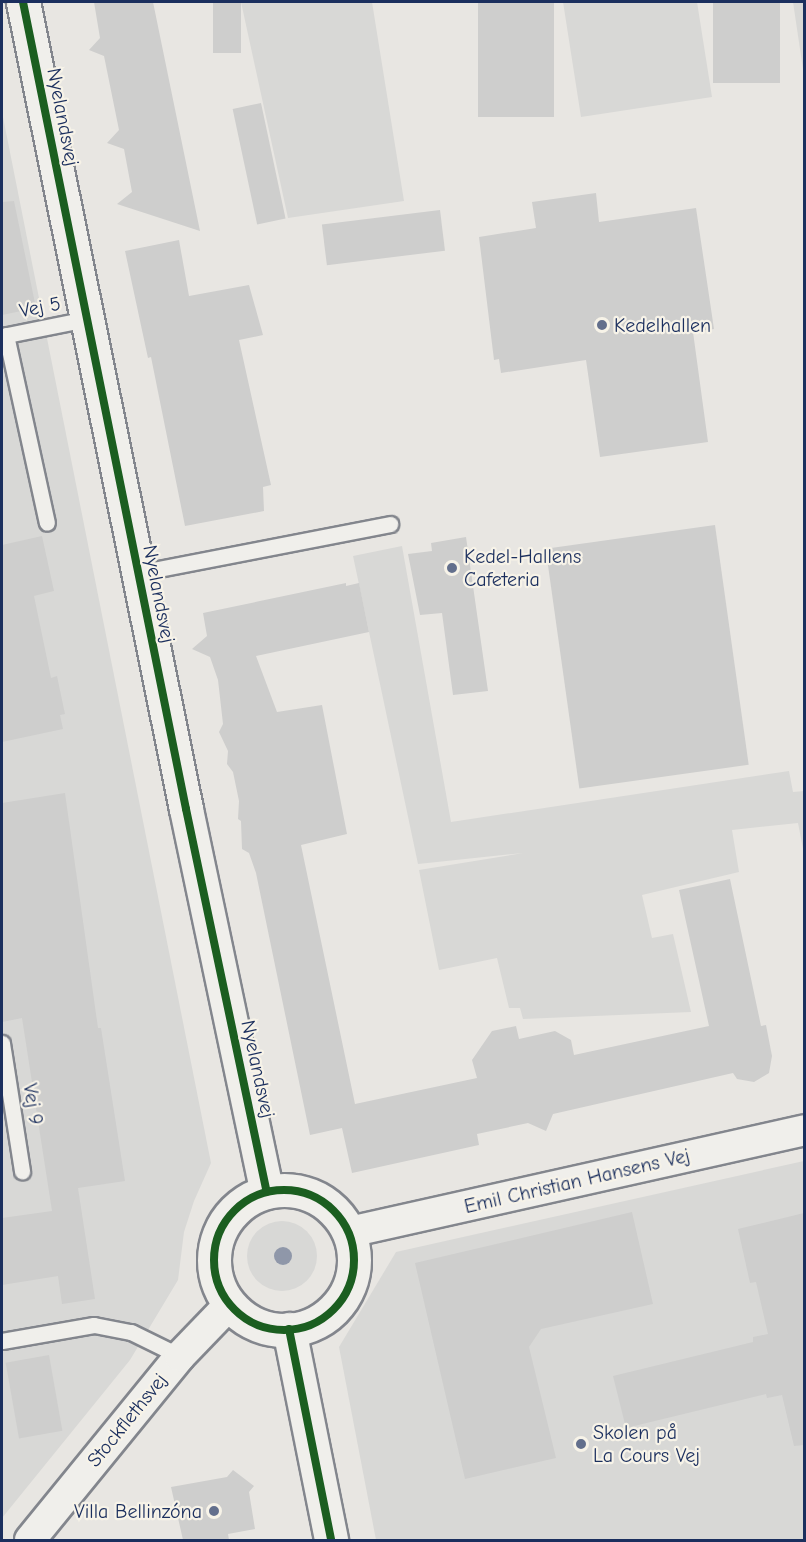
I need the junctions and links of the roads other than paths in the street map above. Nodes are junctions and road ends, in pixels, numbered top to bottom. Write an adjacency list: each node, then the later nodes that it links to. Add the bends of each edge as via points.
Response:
1 (23, 2): 2 (street, Nyelandsvej)
2 (87, 319): 3 (lane, Vej 5); 6 (street, Nyelandsvej)
3 (4, 336): 4 (lane)
4 (47, 523)
5 (390, 524): 6 (lane)
6 (138, 573): 10 (street, Nyelandsvej)
7 (2, 1043): 9 (lane, Vej 9)
8 (804, 1130): 11 (street, Emil Christian Hansens Vej)
9 (22, 1171)
10 (267, 1192): 11 (street, via 291,1190 315,1197 335,1211); 12 (street, via 246,1200 234,1211 217,1238 217,1280)
11 (349, 1232): 13 (street, via 354,1250 353,1273 337,1306 319,1321)
12 (230, 1304): 13 (street, via 249,1321 272,1329); 15 (street, Stockflethsvej)
13 (289, 1329): 17 (street)
14 (2, 1341): 15 (lane, via 94,1325 131,1332)
15 (180, 1356): 16 (street, Stockflethsvej)
16 (30, 1540)
17 (331, 1540)

